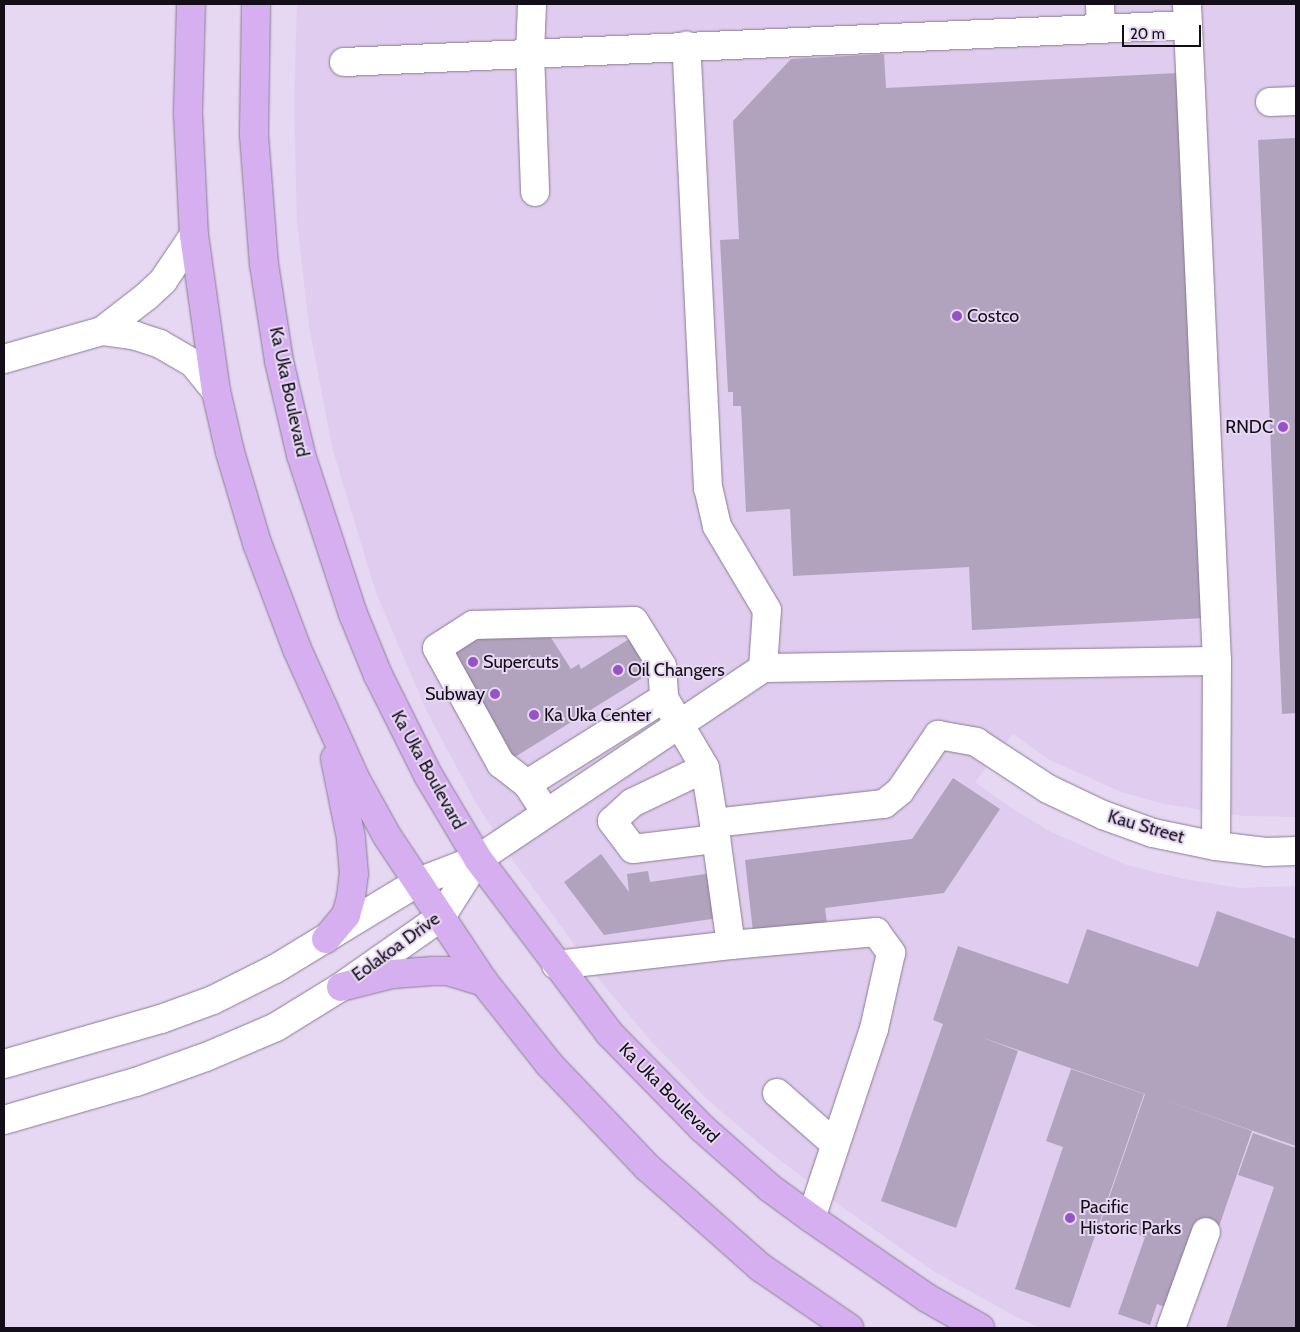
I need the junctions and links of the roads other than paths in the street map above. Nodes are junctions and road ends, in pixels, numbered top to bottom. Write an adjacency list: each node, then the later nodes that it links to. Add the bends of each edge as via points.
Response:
1 (191, 4): 10 (main road, via 188,112)
2 (256, 4): 25 (main road, Ka Uka Boulevard, via 254,135 264,264 279,361 302,455 330,550 378,676 428,775)
3 (532, 4): 7 (street)
4 (1187, 14): 5 (street); 14 (street)
5 (1100, 16): 6 (street)
6 (686, 46): 7 (street); 15 (street, via 708,488 717,526 768,610)
7 (530, 53): 8 (street); 9 (street)
8 (344, 62)
9 (535, 192)
10 (194, 235): 11 (street, via 162,281); 13 (main road)
11 (102, 331): 12 (street); 13 (street, via 136,336 160,344 194,364)
12 (4, 359)
13 (216, 391): 17 (main road, via 257,543)
14 (1217, 660): 15 (street); 23 (street)
15 (763, 668): 18 (street)
16 (664, 698): 18 (street); 20 (street); 20 (street, via 662,666 634,621 473,625 437,648 501,764)
17 (329, 723): 26 (main road, via 386,836); 28 (main road, via 351,838 354,874 346,915)
18 (680, 724): 19 (street); 21 (street)
19 (705, 768): 22 (street); 22 (street, via 632,803 612,820 633,849)
20 (527, 784): 21 (street)
21 (546, 813): 25 (street)
22 (714, 831): 23 (street, Kau Street, via 884,804 900,790 938,735 976,742 1048,788 1103,815 1153,833); 29 (street)
23 (1216, 846): 24 (street, Kau Street, via 1266,852)
24 (1296, 851)
25 (478, 858): 26 (street); 27 (street, Eolakoa Drive); 30 (main road, Ka Uka Boulevard)
26 (418, 882): 27 (main road); 28 (street)
27 (441, 917): 31 (main road); 32 (street, Eolakoa Drive)
28 (326, 939): 33 (street, via 213,1000 161,1019)
29 (731, 945): 30 (street); 36 (street, via 876,932 892,954 874,1029)
30 (556, 965): 37 (main road, Ka Uka Boulevard, via 610,1034 702,1128 770,1188)
31 (484, 982): 32 (main road, via 448,971 433,971 392,974); 39 (main road, via 548,1064 648,1167 760,1267)
32 (341, 987): 35 (street, Eolakoa Drive, via 276,1027 206,1057 136,1082)
33 (4, 1064)
34 (777, 1093): 36 (street)
35 (4, 1120)
36 (834, 1143): 37 (street)
37 (811, 1218): 40 (main road, Ka Uka Boulevard, via 927,1298)
38 (1206, 1232): 41 (street)
39 (848, 1328)
40 (980, 1328)
41 (1171, 1328)

